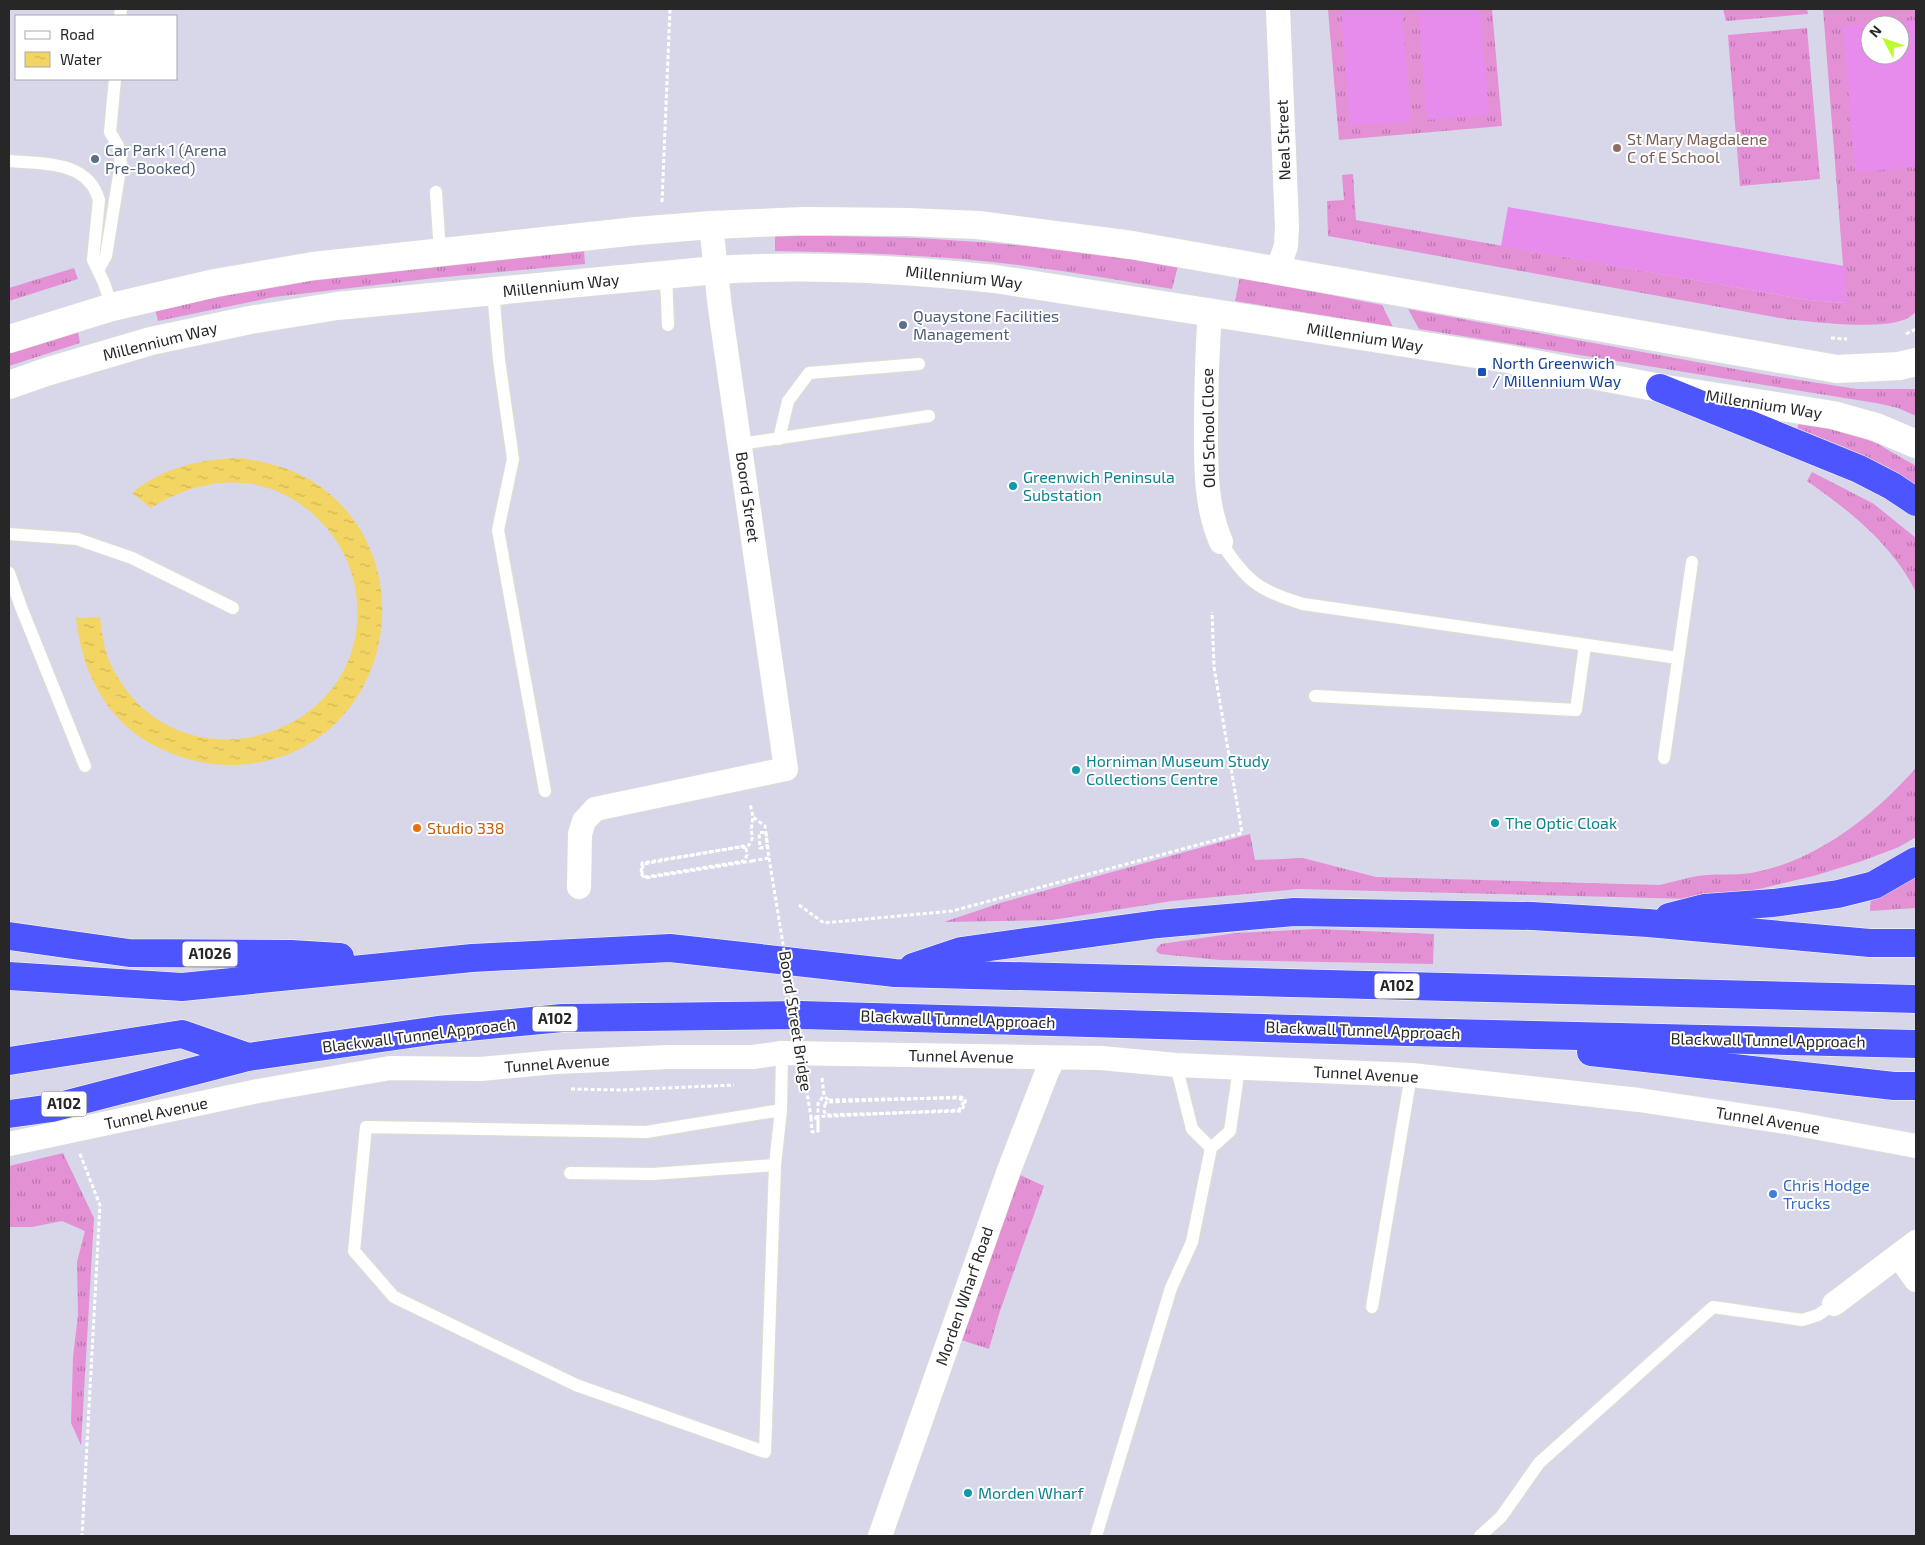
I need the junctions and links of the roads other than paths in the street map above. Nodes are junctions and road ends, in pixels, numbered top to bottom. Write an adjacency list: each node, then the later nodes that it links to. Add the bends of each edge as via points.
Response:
1 (1278, 9): 9 (street, Neal Street, via 1287,226 1286,246)
2 (115, 80): 7 (lane, via 110,132 118,146 121,163 106,256)
3 (9, 161): 7 (lane, via 67,167 89,181 99,200 92,260)
4 (436, 192): 6 (lane)
5 (711, 225): 6 (street); 8 (street, Boord Street); 9 (street, via 805,221 978,225 1132,244)
6 (440, 253): 12 (street, via 314,266 215,283)
7 (98, 270): 12 (lane)
8 (716, 270): 10 (street, Millennium Way); 13 (street, Millennium Way, via 776,266 929,272); 23 (street, Boord Street)
9 (1278, 270): 17 (street, via 1837,369)
10 (666, 275): 11 (street, Millennium Way); 14 (lane)
11 (494, 291): 16 (street, Millennium Way, via 337,306 250,320); 36 (lane, via 499,360 513,460 498,530)
12 (112, 307): 15 (street); 16 (street)
13 (1210, 311): 20 (street, Millennium Way, via 1508,359); 27 (street, Old School Close, via 1206,479 1210,507)
14 (668, 325)
15 (9, 339)
16 (122, 350): 19 (street, Millennium Way)
17 (1916, 362)
18 (919, 364): 22 (lane, via 809,373 788,401)
19 (9, 385)
20 (1660, 388): 24 (street, Millennium Way, via 1833,415 1876,427); 25 (highway, via 1859,469)
21 (929, 416): 22 (lane)
22 (778, 439): 23 (lane)
23 (740, 444): 38 (street, Boord Street, via 788,775 746,778 595,809 584,821 580,834)
24 (1916, 444)
25 (1916, 502)
26 (9, 534): 30 (lane, via 77,539 132,558)
27 (1221, 542): 31 (lane, via 1233,561 1256,585 1303,604)
28 (1692, 562): 32 (lane)
29 (9, 573): 35 (lane)
30 (233, 608)
31 (1585, 645): 32 (lane); 33 (lane, via 1576,710)
32 (1678, 658): 34 (lane)
33 (1315, 696)
34 (1664, 758)
35 (85, 766)
36 (545, 791)
37 (1916, 861): 39 (highway, via 1874,885 1838,894 1704,908)
38 (580, 887)
39 (1648, 923): 41 (highway, via 1870,943); 43 (highway, via 1532,916 1294,912 1158,924 960,952)
40 (9, 936): 42 (highway, A1026, via 129,953 314,955)
41 (1916, 943)
42 (412, 962): 43 (highway, A102, via 670,948); 44 (highway, A102, via 182,987)
43 (896, 973): 45 (highway, A102)
44 (9, 976)
45 (1907, 999)
46 (1406, 1032): 47 (highway, Blackwall Tunnel Approach / A102); 49 (highway, Blackwall Tunnel Approach / A102, via 801,1015 562,1018 447,1029); 55 (highway)
47 (1906, 1044)
48 (782, 1053): 50 (street, Tunnel Avenue); 56 (lane); 58 (street, Tunnel Avenue, via 753,1057 555,1062 481,1069 390,1068)
49 (248, 1057): 51 (highway, via 182,1034); 57 (highway, Blackwall Tunnel Approach / A102, via 52,1108)
50 (1054, 1058): 52 (street, Tunnel Avenue); 67 (street, Morden Wharf Road, via 1009,1170)
51 (9, 1061)
52 (1176, 1064): 53 (street, Tunnel Avenue); 60 (lane, via 1192,1129)
53 (1239, 1068): 54 (street, Tunnel Avenue); 60 (lane, via 1230,1131)
54 (1411, 1075): 59 (street, Tunnel Avenue, via 1639,1100); 66 (lane)
55 (1916, 1086)
56 (781, 1110): 61 (lane); 61 (lane, via 646,1132 366,1127 354,1250 394,1297 402,1301 576,1386 765,1452)
57 (9, 1114)
58 (9, 1144)
59 (1916, 1146)
60 (1212, 1148): 68 (lane, via 1192,1242 1171,1288)
61 (775, 1165): 62 (lane, via 653,1174)
62 (570, 1173)
63 (1908, 1249): 64 (street); 65 (street)
64 (1916, 1280)
65 (1834, 1304): 69 (lane, via 1818,1315 1802,1320 1713,1307 1539,1463 1501,1517)
66 (1372, 1306)
67 (880, 1536)
68 (1096, 1536)
69 (1480, 1536)

